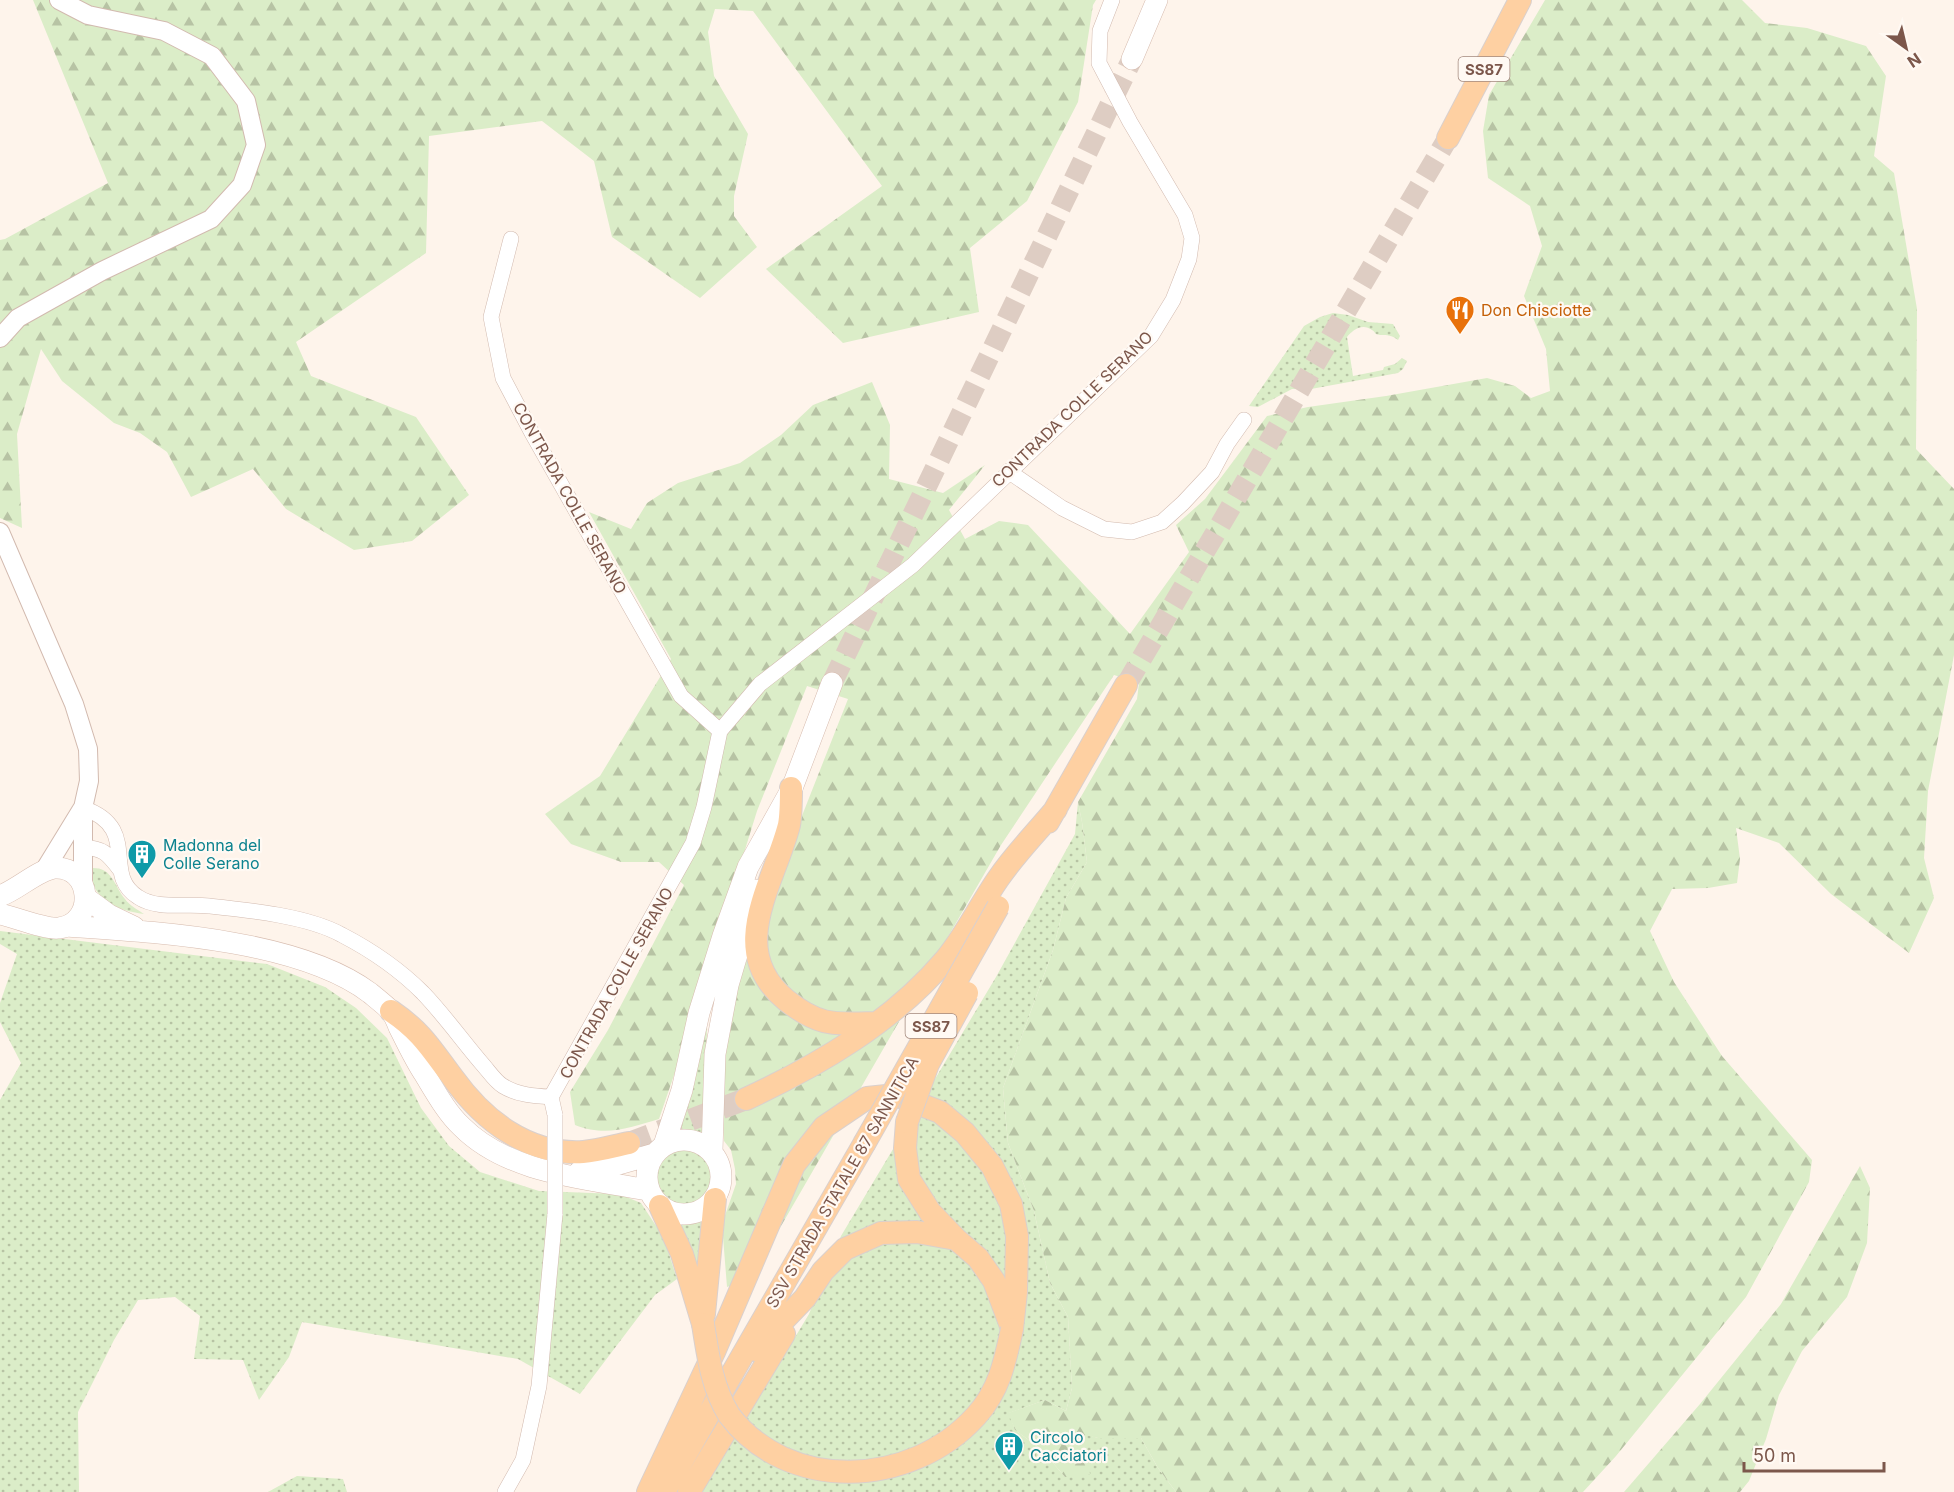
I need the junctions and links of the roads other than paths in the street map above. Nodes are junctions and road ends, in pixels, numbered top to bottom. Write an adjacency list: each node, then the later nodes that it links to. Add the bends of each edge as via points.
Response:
1 (59, 0): 8 (street, via 88,15 165,31 212,56 246,101 256,145 242,185 211,219 102,271 18,318)
2 (1112, 0): 10 (street, CONTRADA COLLE SERANO, via 1100,31 1099,63 1185,215 1192,238 1189,259 1173,300 1151,336)
3 (1157, 0): 5 (main road)
4 (1520, 0): 6 (main road, SS87)
5 (1132, 59)
6 (1448, 138)
7 (511, 239): 14 (street, CONTRADA COLLE SERANO, via 491,317 504,378 681,696)
8 (0, 338)
9 (1244, 420): 10 (street, via 1212,472 1183,503 1162,522 1132,532 1104,529)
10 (1008, 471): 14 (street, CONTRADA COLLE SERANO, via 913,565 760,684)
11 (0, 532): 16 (street, via 75,704 88,749 89,781)
12 (832, 683): 15 (main road)
13 (1126, 685): 17 (main road, SSV STRADA STATALE 87 SANNITICA / SS87)
14 (720, 731): 30 (street, CONTRADA COLLE SERANO, via 693,843)
15 (791, 788): 29 (main road, via 789,824 757,919 759,966 778,993 806,1016 835,1024); 33 (main road, via 748,867 699,1012 682,1090); 34 (main road, via 728,985 715,1054)
16 (82, 808): 18 (street); 19 (street, CONTRADA COLLE SERANO, via 108,822 117,836); 20 (street)
17 (1056, 808): 23 (main road, SSV STRADA STATALE 87 SANNITICA / SS87); 29 (main road, via 999,878 947,958 910,998)
18 (82, 847): 19 (street, CONTRADA COLLE SERANO, via 103,851); 21 (street)
19 (121, 871): 30 (street, CONTRADA COLLE SERANO, via 129,889 138,898 152,903 208,905 299,920 339,933 374,953 423,993 501,1085 522,1095)
20 (39, 874): 21 (main road, via 51,868 66,870 73,873); 22 (main road); 25 (main road, via 27,890 26,903)
21 (85, 892): 26 (main road, via 81,915); 27 (main road, via 122,922)
22 (0, 896)
23 (998, 907): 38 (main road, bridge, via 967,993 928,1064 907,1122 909,1179 930,1212); 43 (main road, SSV STRADA STATALE 87 SANNITICA / SS87, bridge)
24 (0, 914): 25 (main road)
25 (42, 925): 26 (main road)
26 (67, 926): 27 (main road)
27 (143, 931): 28 (main road, via 257,948 299,959 344,978)
28 (391, 1011): 32 (main road, via 412,1026 455,1081 510,1134 539,1148 584,1152); 35 (main road, via 421,1069 461,1127 489,1149)
29 (876, 1023): 31 (main road, via 795,1076)
30 (551, 1097): 45 (street, CONTRADA COLLE SERANO, bridge, via 555,1114 555,1215 539,1386 523,1461)
31 (746, 1099)
32 (629, 1143)
33 (659, 1150): 34 (main road, via 676,1140 689,1140); 35 (main road, via 612,1166); 36 (main road, via 647,1171)
34 (712, 1151): 37 (main road, via 721,1169)
35 (566, 1175): 36 (main road)
36 (654, 1198): 37 (main road, via 670,1212 682,1215 706,1208); 40 (main road, via 682,1254)
37 (715, 1199): 40 (main road)
38 (956, 1239): 39 (main road, via 917,1232 881,1233 845,1249 823,1271); 41 (main road, via 978,1258 994,1281)
39 (805, 1298): 43 (main road); 50 (main road)
40 (703, 1324): 41 (main road, bridge, via 717,1390 729,1415 747,1438 773,1462 808,1477 837,1480 901,1469 937,1450 976,1416 1001,1377)
41 (1012, 1329): 42 (main road, via 1017,1236 1011,1204 992,1166 965,1133 940,1112 896,1095 867,1098 824,1127 794,1165)
42 (714, 1352): 46 (main road); 47 (main road)
43 (732, 1375): 44 (main road, SSV STRADA STATALE 87 SANNITICA / SS87)
44 (693, 1443): 48 (main road, SSV STRADA STATALE 87 SANNITICA / SS87); 49 (main road)
45 (505, 1492)
46 (633, 1492)
47 (648, 1492)
48 (664, 1492)
49 (676, 1492)
50 (689, 1492)

